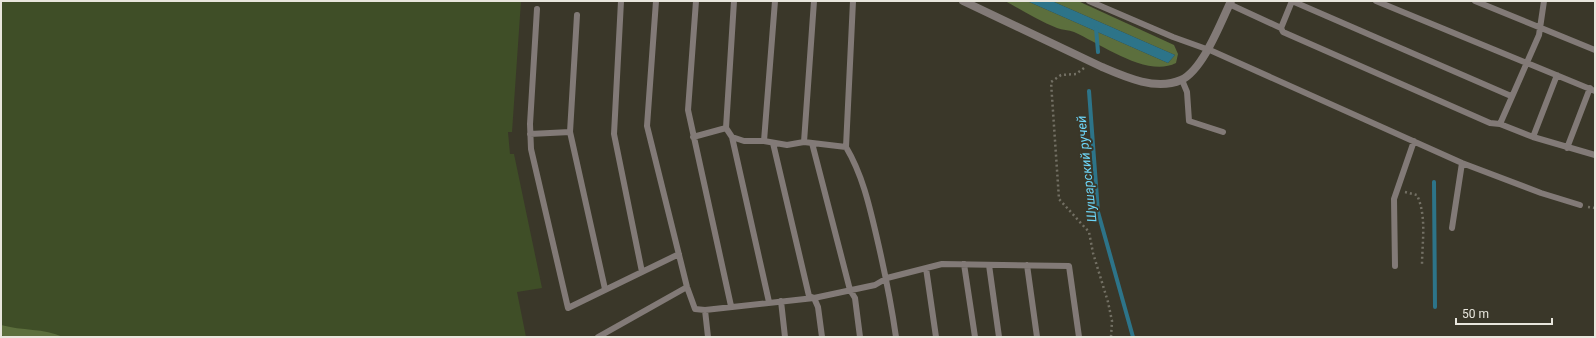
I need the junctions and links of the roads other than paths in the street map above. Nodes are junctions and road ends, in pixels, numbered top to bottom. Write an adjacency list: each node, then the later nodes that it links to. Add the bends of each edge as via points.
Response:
1 (622, 1): 51 (lane, via 614,134)
2 (656, 1): 45 (lane, via 647,126)
3 (696, 1): 32 (lane, via 688,110)
4 (734, 1): 27 (lane)
5 (775, 1): 34 (lane)
6 (814, 1): 36 (lane)
7 (853, 1): 39 (lane)
8 (963, 1): 23 (street, via 1125,77 1160,84)
9 (1089, 1): 20 (lane)
10 (1292, 1): 17 (lane); 25 (lane)
11 (1376, 1): 21 (lane)
12 (1475, 1): 18 (lane)
13 (1544, 1): 18 (lane)
14 (1230, 3): 17 (lane); 20 (street)
15 (537, 8): 30 (lane)
16 (576, 14): 28 (lane)
17 (1281, 28): 26 (lane, via 1283,32 1475,117)
18 (1539, 28): 19 (lane); 21 (lane, via 1539,35)
19 (1595, 50)
20 (1210, 51): 23 (street); 35 (lane)
21 (1526, 64): 22 (lane); 25 (lane)
22 (1557, 75): 24 (lane); 31 (lane)
23 (1182, 80): 29 (lane, via 1187,92 1189,120)
24 (1592, 90): 40 (lane)
25 (1511, 96): 26 (lane)
26 (1500, 124): 31 (lane)
27 (726, 128): 32 (lane); 33 (lane)
28 (570, 132): 30 (lane); 54 (lane)
29 (1223, 132)
30 (530, 134): 54 (lane, via 531,149 568,308)
31 (1533, 136): 40 (lane)
32 (693, 137): 59 (lane)
33 (732, 137): 34 (lane, via 744,141); 58 (lane)
34 (764, 141): 37 (lane)
35 (1414, 141): 42 (lane); 49 (lane, via 1394,199)
36 (804, 142): 37 (lane, via 787,145); 38 (lane)
37 (773, 143): 56 (lane, via 809,296)
38 (812, 143): 39 (lane); 55 (lane)
39 (846, 147): 52 (lane, via 856,163 868,198)
40 (1568, 148): 41 (lane)
41 (1595, 155)
42 (1462, 163): 43 (lane); 44 (lane)
43 (1580, 205)
44 (1452, 228)
45 (679, 254): 51 (lane); 53 (lane)
46 (964, 264): 47 (lane); 50 (lane, via 942,264); 68 (lane)
47 (989, 265): 48 (lane); 69 (lane)
48 (1028, 265): 70 (lane); 71 (lane, via 1069,266)
49 (1395, 266)
50 (926, 268): 52 (lane); 67 (lane)
51 (642, 272): 54 (lane)
52 (886, 278): 55 (lane, via 875,285); 66 (lane)
53 (687, 287): 60 (lane, via 695,310); 61 (lane)
54 (605, 289)
55 (850, 290): 56 (lane); 65 (lane, via 855,298)
56 (814, 298): 57 (lane); 64 (lane, via 818,307)
57 (780, 301): 58 (lane); 63 (lane)
58 (769, 302): 59 (lane)
59 (731, 306): 60 (lane)
60 (705, 310): 62 (lane)
61 (598, 337)
62 (708, 337)
63 (785, 337)
64 (822, 337)
65 (860, 337)
66 (896, 337)
67 (936, 337)
68 (975, 337)
69 (999, 337)
70 (1037, 337)
71 (1079, 337)

